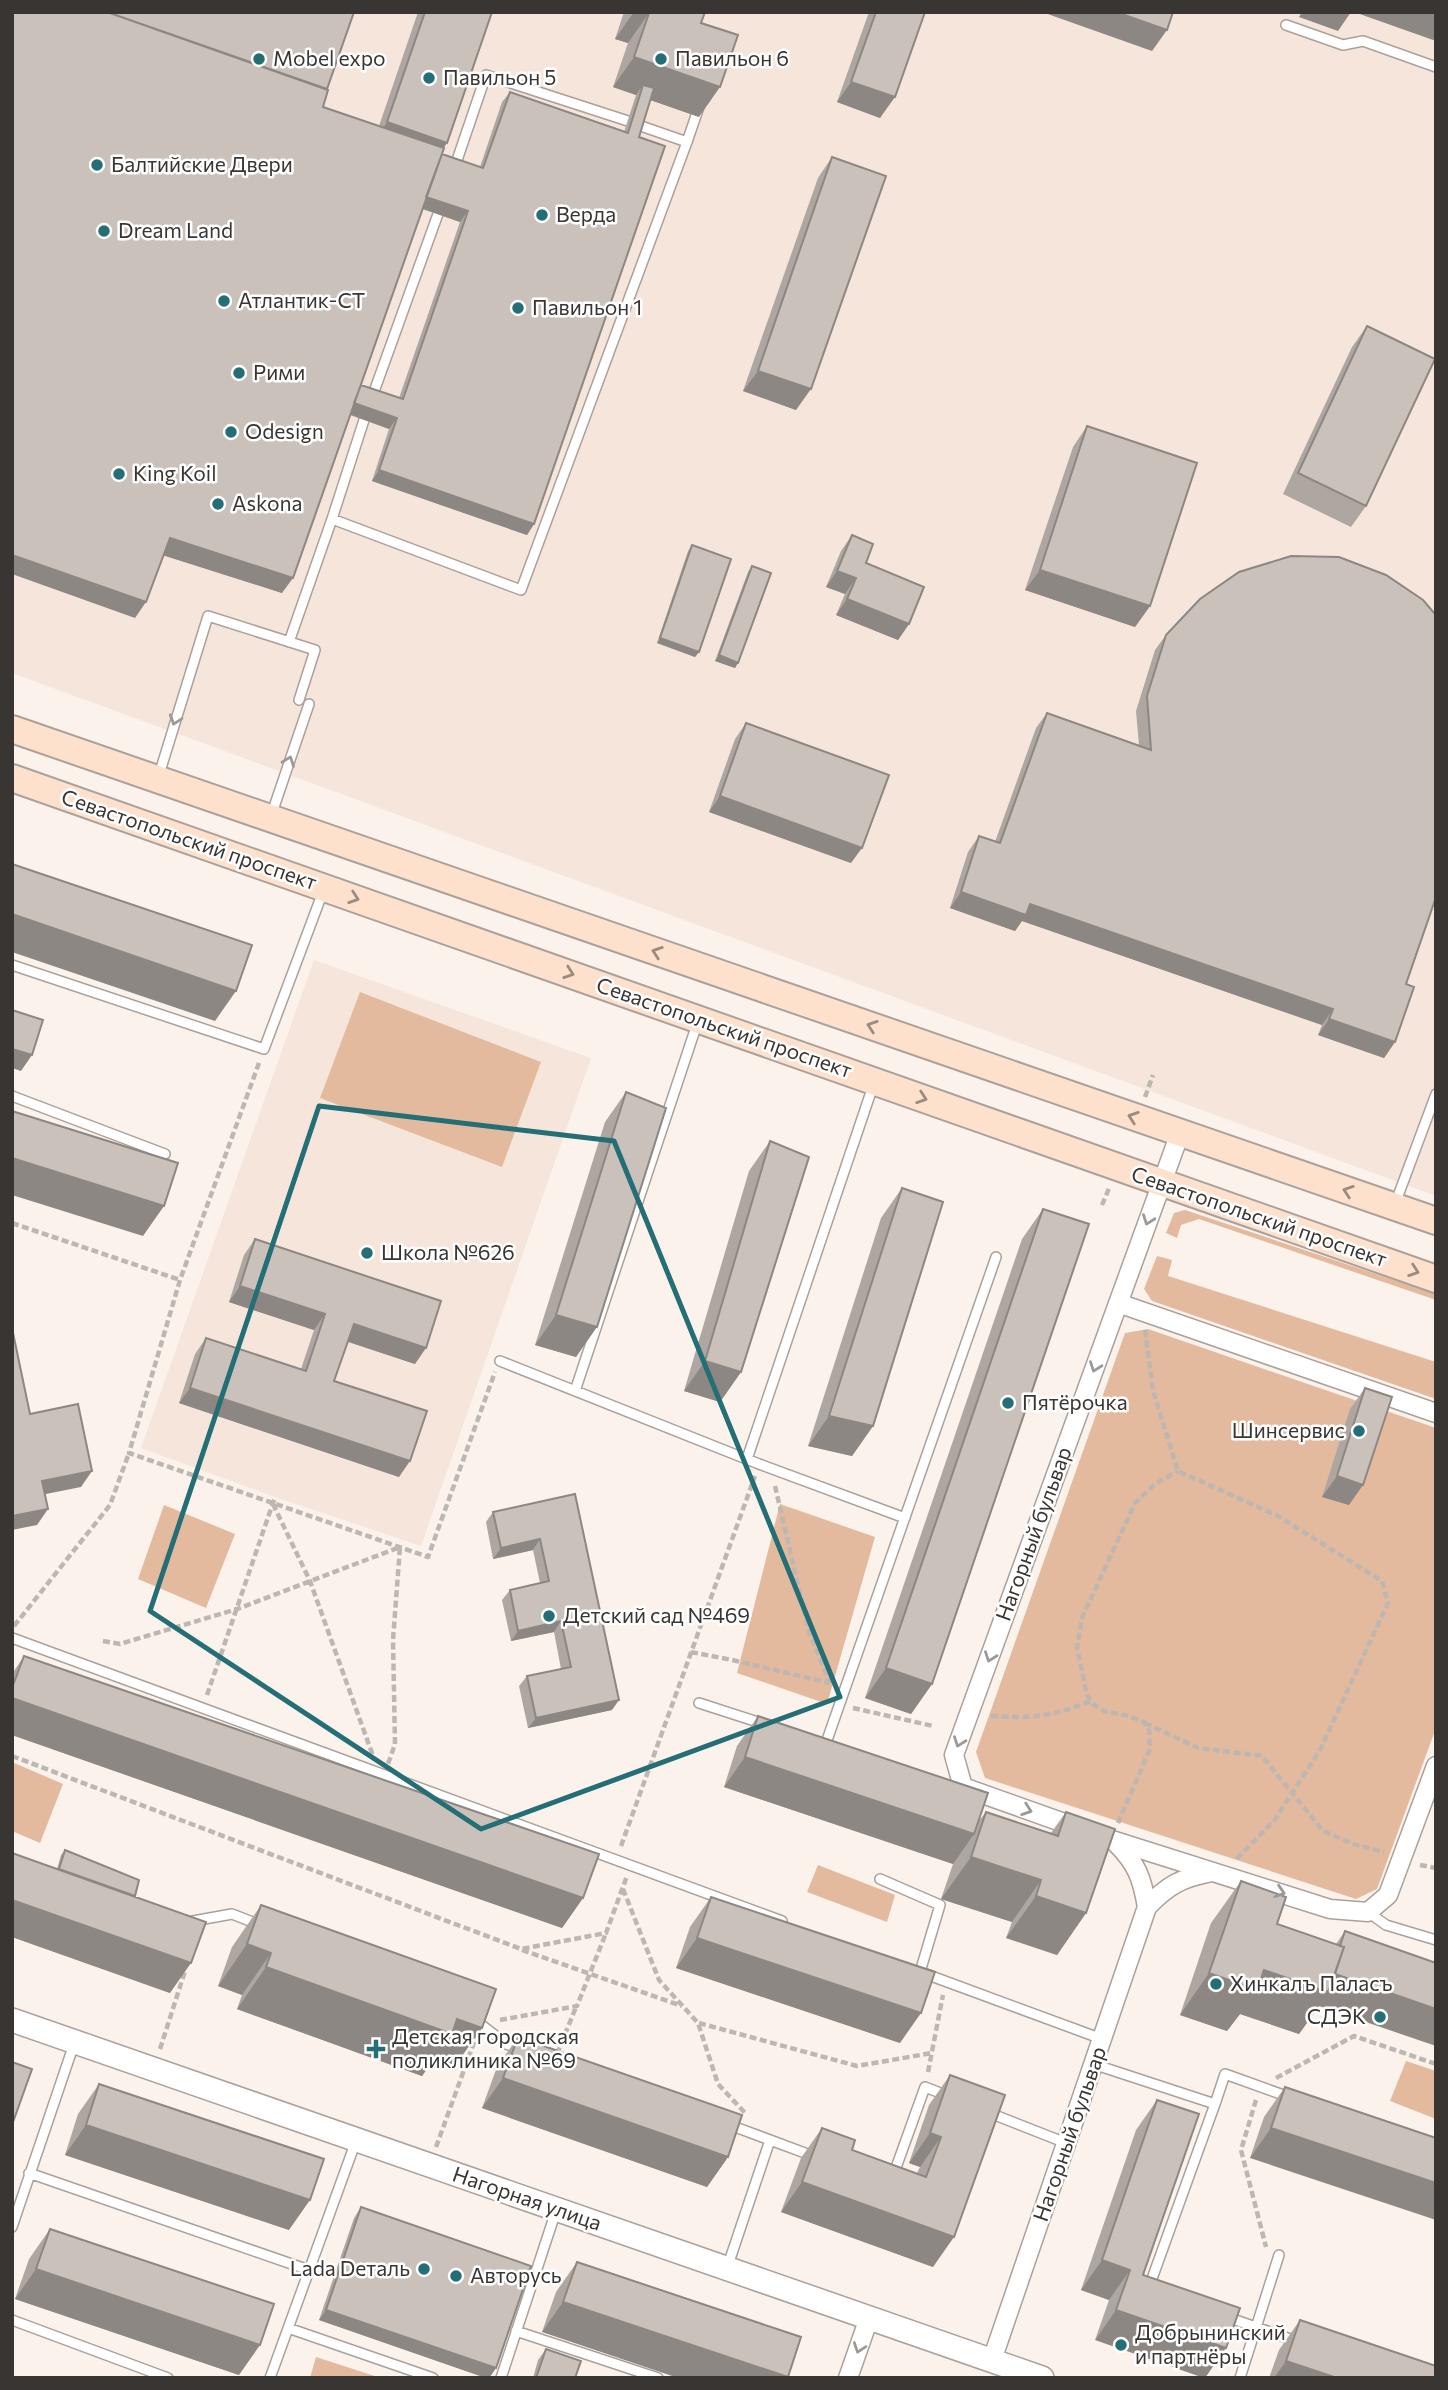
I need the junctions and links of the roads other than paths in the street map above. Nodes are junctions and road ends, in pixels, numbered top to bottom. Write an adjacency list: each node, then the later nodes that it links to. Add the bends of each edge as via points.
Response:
1 (1286, 25): 2 (lane, via 1343,45 1363,41)
2 (1436, 67)
3 (703, 94): 6 (lane)
4 (628, 121): 7 (lane, via 486,75)
5 (638, 125): 6 (lane)
6 (687, 142): 11 (lane, via 522,590)
7 (453, 171)
8 (438, 214): 9 (lane)
9 (371, 401)
10 (364, 420): 11 (lane)
11 (332, 519): 12 (lane)
12 (289, 642): 13 (lane, via 315,650); 17 (lane, one-way to 17, via 208,616)
13 (299, 700)
14 (309, 704): 18 (lane, one-way to 14)
15 (12, 729): 17 (main road)
16 (12, 778): 19 (main road, Севастопольский проспект)
17 (158, 779): 18 (main road)
18 (271, 818): 25 (main road, one-way to 18)
19 (324, 887): 20 (lane, via 264,1049); 21 (main road, Севастопольский проспект, one-way to 21)
20 (12, 965)
21 (698, 1019): 22 (main road, Севастопольский проспект); 34 (lane)
22 (874, 1081): 27 (main road, Севастопольский проспект, one-way to 27); 36 (lane)
23 (1436, 1094): 28 (lane)
24 (12, 1096): 26 (lane)
25 (1180, 1133): 27 (street, Нагорный бульвар); 28 (main road, one-way to 25)
26 (165, 1154)
27 (1162, 1182): 31 (main road, Севастопольский проспект, one-way to 31); 32 (street, Нагорный бульвар, one-way to 32)
28 (1395, 1206): 29 (main road)
29 (1436, 1221)
30 (996, 1256): 37 (lane)
31 (1436, 1279)
32 (1118, 1303): 35 (street, via 1372,1397); 45 (street, Нагорный бульвар, one-way to 45, via 954,1755 957,1785)
33 (499, 1361): 34 (lane)
34 (575, 1391): 36 (lane)
35 (1436, 1413)
36 (747, 1459): 37 (lane)
37 (905, 1518): 42 (lane)
38 (12, 1638): 51 (lane)
39 (699, 1703): 40 (lane)
40 (775, 1727)
41 (814, 1739): 42 (lane)
42 (826, 1744): 43 (lane)
43 (839, 1748)
44 (1436, 1766): 49 (street, via 1388,1895)
45 (1115, 1832): 46 (street, Нагорный бульвар); 48 (street, Нагорный бульвар, via 1143,1881)
46 (1215, 1872): 48 (street, via 1165,1888); 49 (street, Нагорный бульвар, one-way to 49, via 1330,1909)
47 (880, 1879): 55 (lane, via 940,1905)
48 (1147, 1907): 58 (street, Нагорный бульвар)
49 (1368, 1912): 53 (lane, via 1387,1924)
50 (188, 1920): 52 (lane, via 232,1914)
51 (795, 1926)
52 (272, 1930)
53 (1436, 1940)
54 (908, 1968): 55 (lane)
55 (920, 1972): 58 (lane)
56 (464, 2011): 60 (lane, via 506,2044)
57 (12, 2020): 59 (street, Нагорная улица)
58 (1102, 2039): 61 (street, Нагорный бульвар)
59 (74, 2042): 67 (street, Нагорная улица); 71 (lane)
60 (554, 2061)
61 (1093, 2064): 64 (lane); 69 (street, Нагорный бульвар)
62 (1297, 2100): 64 (lane, via 1225,2074)
63 (963, 2102): 72 (lane, via 925,2087 890,2184)
64 (1215, 2104): 78 (lane, via 1149,2288)
65 (976, 2107): 69 (lane)
66 (719, 2122): 68 (lane)
67 (357, 2140): 73 (street, Нагорная улица); 77 (lane)
68 (770, 2140): 70 (lane); 76 (lane)
69 (1066, 2143): 86 (street, Нагорный бульвар)
70 (818, 2158)
71 (29, 2173): 74 (lane); 77 (lane)
72 (878, 2179)
73 (556, 2209): 76 (street, Нагорная улица); 84 (lane)
74 (12, 2227)
75 (1279, 2255): 83 (lane)
76 (727, 2269): 80 (street, Нагорная улица)
77 (309, 2270): 82 (lane)
78 (1161, 2293)
79 (1221, 2315): 83 (lane)
80 (869, 2318): 86 (street, Нагорная улица); 92 (street, one-way to 92)
81 (12, 2320): 87 (lane)
82 (288, 2328): 88 (lane); 89 (lane)
83 (1258, 2328): 85 (lane); 94 (lane)
84 (516, 2331): 90 (lane); 91 (lane)
85 (1306, 2344)
86 (992, 2360): 93 (street, Нагорная улица)
87 (168, 2378)
88 (270, 2378)
89 (433, 2378)
90 (501, 2378)
91 (658, 2378)
92 (848, 2378)
93 (1042, 2378)
94 (1240, 2378)

